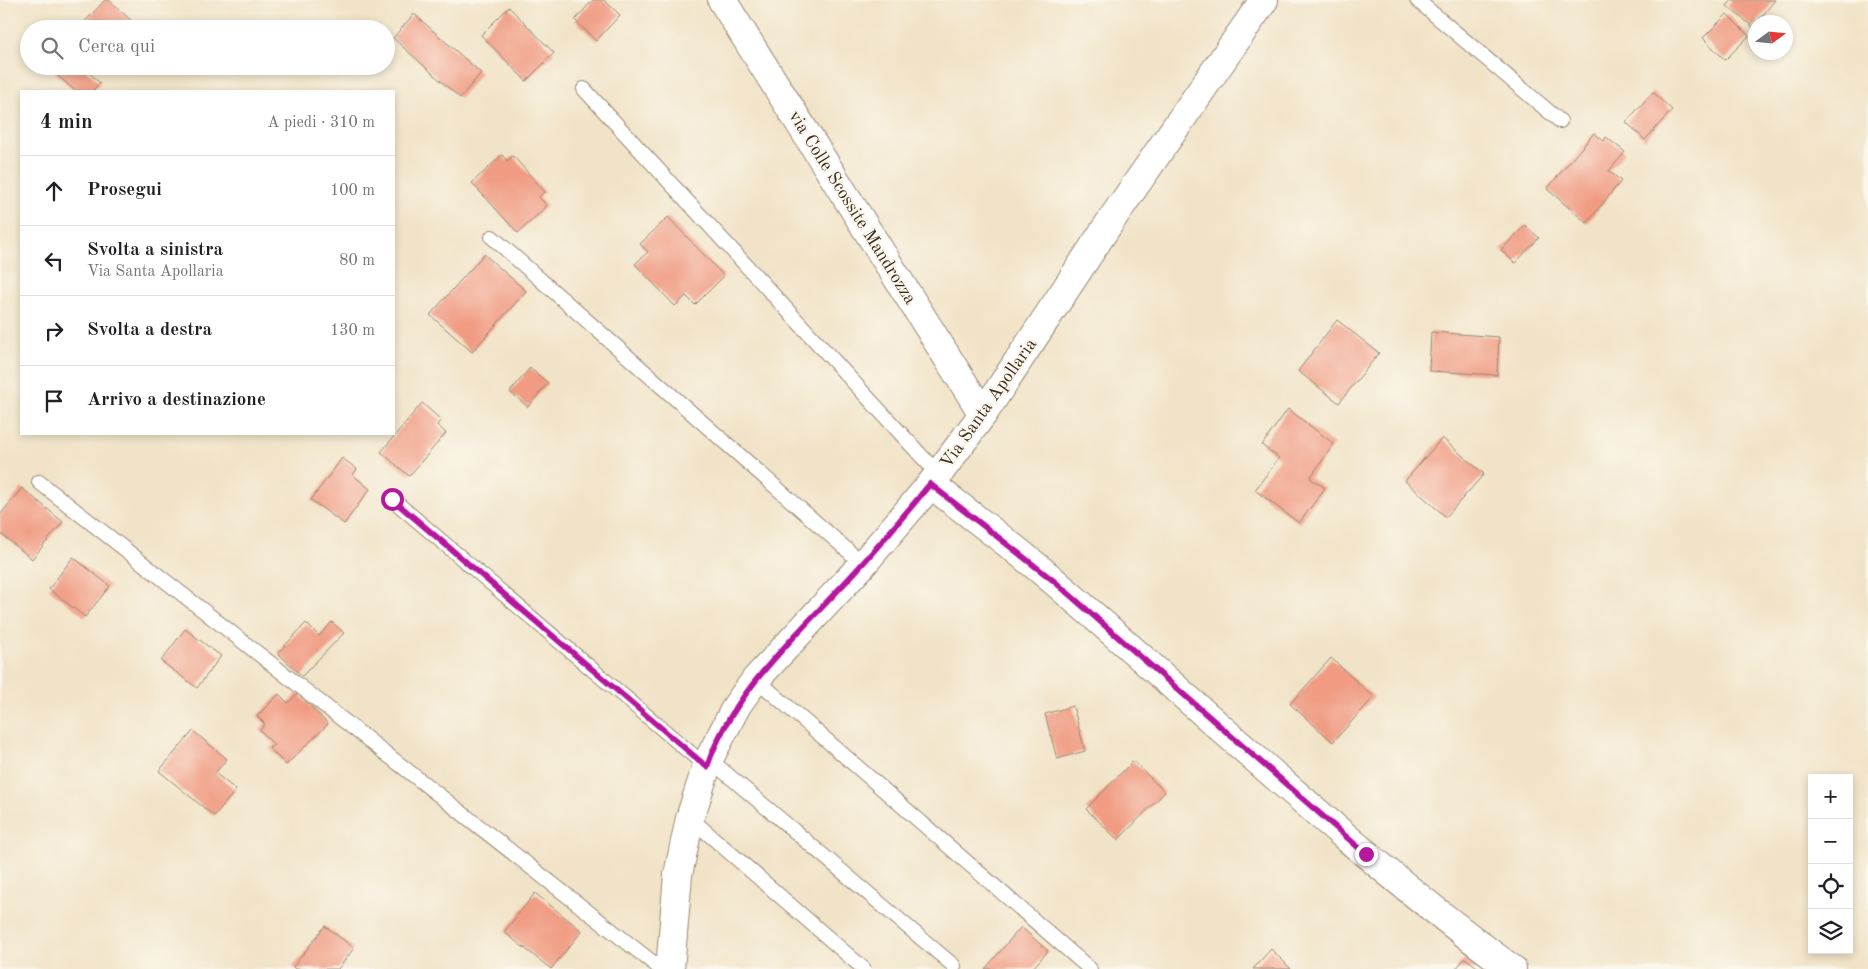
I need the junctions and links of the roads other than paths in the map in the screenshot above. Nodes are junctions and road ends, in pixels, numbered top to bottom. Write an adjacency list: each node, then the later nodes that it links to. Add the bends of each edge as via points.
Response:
1 (722, 0): 7 (street, via Colle Scossite Mandrozza)
2 (1264, 0): 7 (street, Via Santa Apollaria, via 1114,216)
3 (1417, 0): 5 (lane)
4 (584, 89): 8 (lane)
5 (1560, 122)
6 (492, 237): 11 (lane)
7 (983, 414): 8 (street, Via Santa Apollaria)
8 (934, 479): 11 (street, Via Santa Apollaria); 20 (street, via 1388,872)
9 (39, 482): 16 (lane)
10 (392, 499): 13 (lane)
11 (863, 564): 12 (street, Via Santa Apollaria)
12 (756, 679): 13 (street, Via Santa Apollaria, via 729,719); 19 (lane)
13 (708, 763): 14 (street, Via Santa Apollaria); 15 (lane)
14 (690, 818): 17 (street, Via Santa Apollaria, via 679,866); 18 (lane)
15 (954, 966)
16 (661, 969)
17 (670, 969)
18 (864, 969)
19 (1090, 969)
20 (1512, 969)

